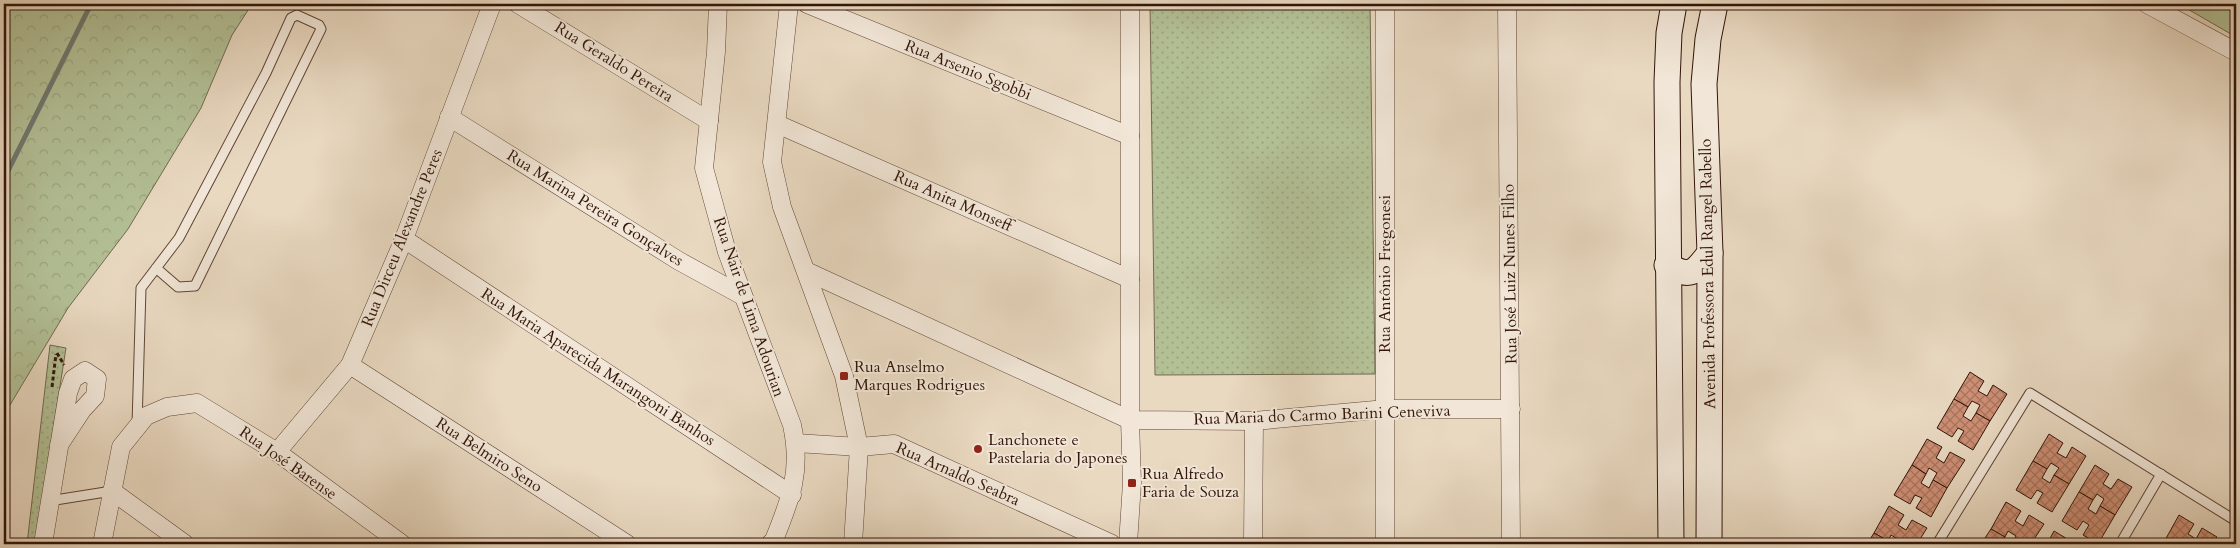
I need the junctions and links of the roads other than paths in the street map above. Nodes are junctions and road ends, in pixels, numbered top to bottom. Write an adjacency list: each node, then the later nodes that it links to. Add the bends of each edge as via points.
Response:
1 (492, 4): 13 (street, Rua Dirceu Alexandre Peres)
2 (518, 4): 14 (street, Rua Geraldo Pereira)
3 (718, 4): 14 (street, Rua Nair de Lima Adourian)
4 (789, 4): 15 (street)
5 (807, 4): 16 (street, Rua Arsenio Sgobbi)
6 (1130, 4): 16 (street)
7 (1385, 4): 25 (street, Rua Antônio Fregonesi)
8 (1507, 4): 26 (street, Rua José Luiz Nunes Filho)
9 (1674, 4): 19 (main road, via 1667,82)
10 (1715, 4): 18 (main road, Avenida Professora Edul Rangel Rabello, via 1704,84)
11 (2147, 4): 12 (street)
12 (2236, 52)
13 (449, 117): 17 (street, Rua Dirceu Alexandre Peres); 23 (street, Rua Marina Pereira Gonçalves, via 679,261)
14 (709, 121): 23 (street, Rua Nair de Lima Adourian, via 704,168)
15 (777, 124): 21 (street, via 772,162 782,207); 22 (street, Rua Anita Monseff)
16 (1130, 136): 22 (street)
17 (404, 239): 24 (street, Rua Dirceu Alexandre Peres); 36 (street, Rua Maria Aparecida Marangoni Banhos)
18 (1710, 252): 19 (main road, via 1697,269 1689,273); 52 (main road, Avenida Professora Edul Rangel Rabello)
19 (1668, 265): 51 (main road)
20 (156, 268): 20 (lane, via 179,238 266,73 291,18 297,15 320,25 321,29 195,286 178,287); 29 (lane, via 141,288)
21 (806, 271): 27 (street, Rua Maria do Carmo Barini Ceneviva); 32 (street, via 844,376)
22 (1130, 279): 27 (street)
23 (743, 296): 30 (street, Rua Nair de Lima Adourian)
24 (350, 365): 33 (street, Rua Dirceu Alexandre Peres); 43 (street, Rua Belmiro Seno)
25 (1386, 409): 26 (street, Rua Maria do Carmo Barini Ceneviva); 28 (street, Rua Maria do Carmo Barini Ceneviva); 49 (street, Rua Antônio Fregonesi)
26 (1511, 409): 50 (street, Rua José Luiz Nunes Filho)
27 (1130, 420): 28 (street, Rua Maria do Carmo Barini Ceneviva); 47 (street, via 1132,483)
28 (1254, 420): 48 (street)
29 (137, 428): 33 (street, Rua José Barense, via 146,416 167,407 197,404); 35 (street, Rua José Barense, via 121,447)
30 (796, 443): 32 (street, Rua Arnaldo Seabra); 36 (street, Rua Nair de Lima Adourian, via 797,473)
31 (59, 445): 37 (street)
32 (859, 447): 45 (street); 46 (street, Rua Arnaldo Seabra, via 894,444)
33 (278, 452): 42 (street, Rua José Barense)
34 (2161, 474): 38 (lane); 53 (lane, via 2030,393); 54 (lane)
35 (112, 491): 37 (lane); 40 (street, Rua José Barense); 41 (street)
36 (792, 496): 44 (street, Rua Nair de Lima Adourian)
37 (49, 501): 39 (street)
38 (2236, 521)
39 (43, 544)
40 (102, 544)
41 (185, 544)
42 (402, 544)
43 (627, 544)
44 (770, 544)
45 (852, 544)
46 (1112, 544)
47 (1128, 544)
48 (1253, 544)
49 (1386, 544)
50 (1511, 544)
51 (1671, 544)
52 (1710, 544)
53 (1937, 544)
54 (2120, 544)

